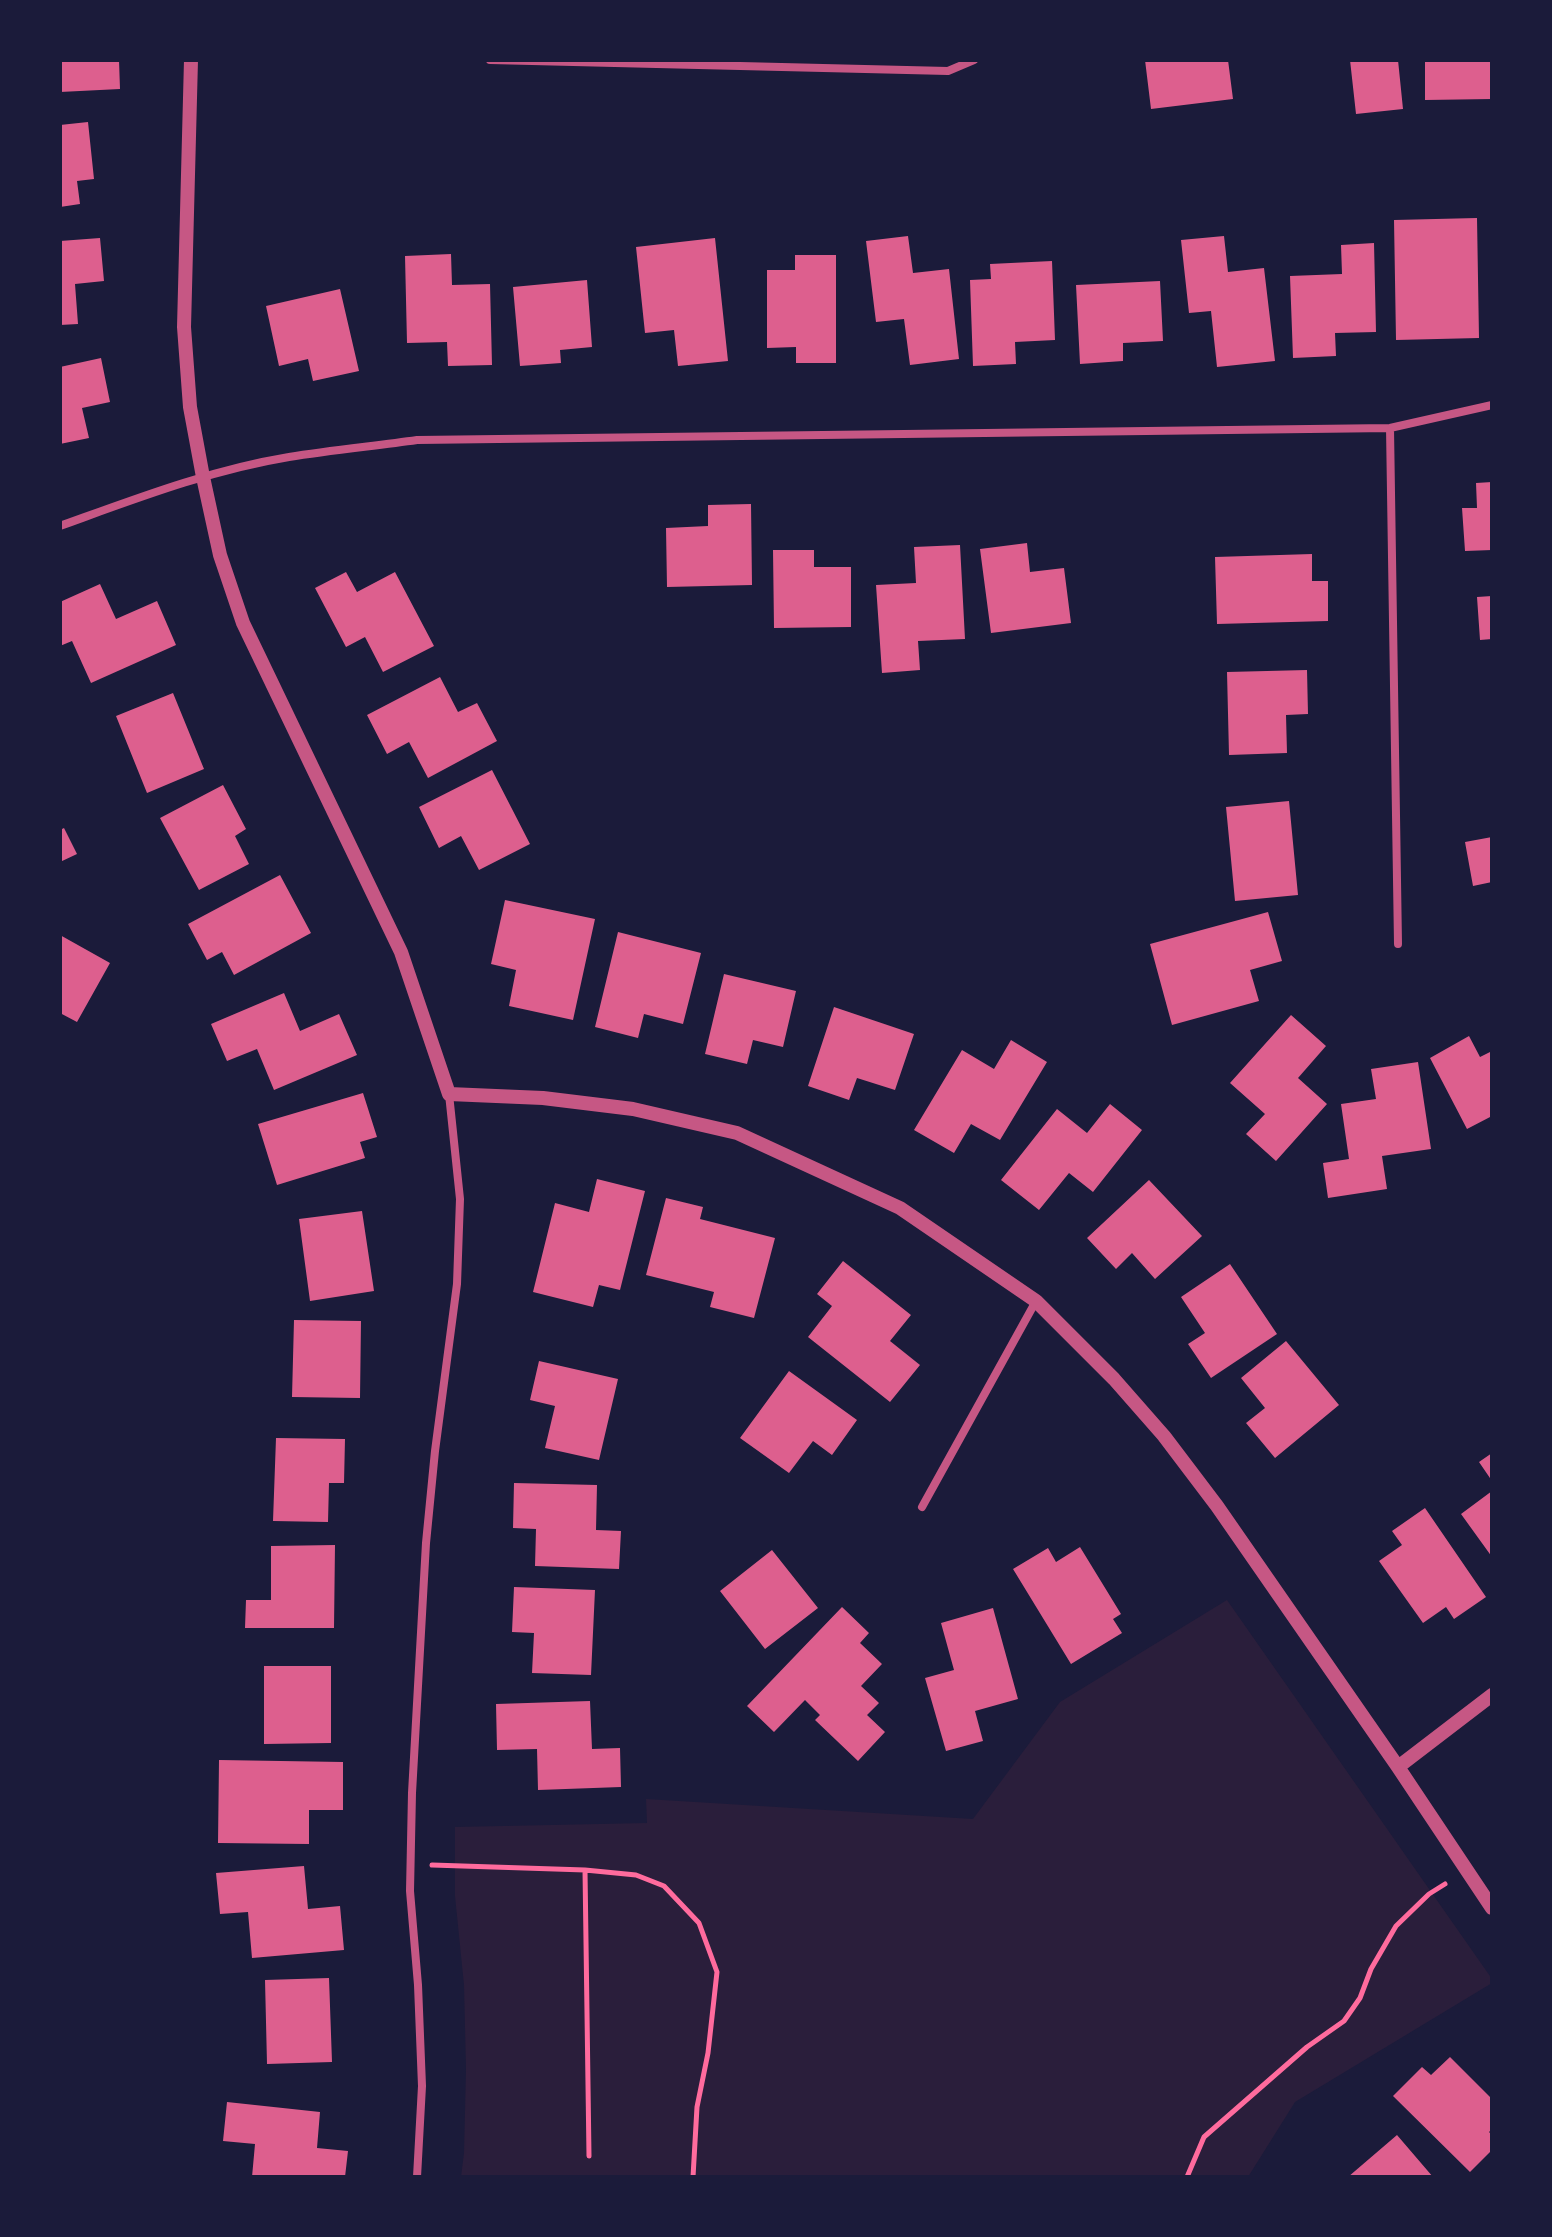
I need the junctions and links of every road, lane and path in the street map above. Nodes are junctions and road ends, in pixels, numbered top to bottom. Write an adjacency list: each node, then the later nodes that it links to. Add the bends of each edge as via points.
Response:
1 (191, 60): 6 (street, via 184,327 190,407)
2 (490, 60): 3 (street, via 948,71)
3 (974, 60)
4 (1492, 405): 5 (street)
5 (1390, 428): 6 (street, via 417,440 288,457); 8 (street)
6 (203, 477): 7 (street); 9 (street, via 220,555 243,623 401,952)
7 (60, 526)
8 (1398, 944)
9 (449, 1094): 10 (street, via 633,1109 737,1133 900,1208); 14 (street, via 460,1199 457,1284 426,1543)
10 (1036, 1301): 11 (street); 13 (street, via 1164,1436)
11 (922, 1507)
12 (1492, 1695): 13 (street)
13 (1398, 1767): 16 (street)
14 (411, 1864): 15 (path); 19 (street, via 422,2086)
15 (585, 1870): 18 (path); 20 (path, via 636,1875 664,1886 699,1923 717,1972 697,2107)
16 (1467, 1871): 17 (street); 21 (path, via 1429,1894 1396,1926 1344,2021 1204,2137)
17 (1492, 1908)
18 (589, 2156)
19 (417, 2177)
20 (693, 2177)
21 (1187, 2177)

